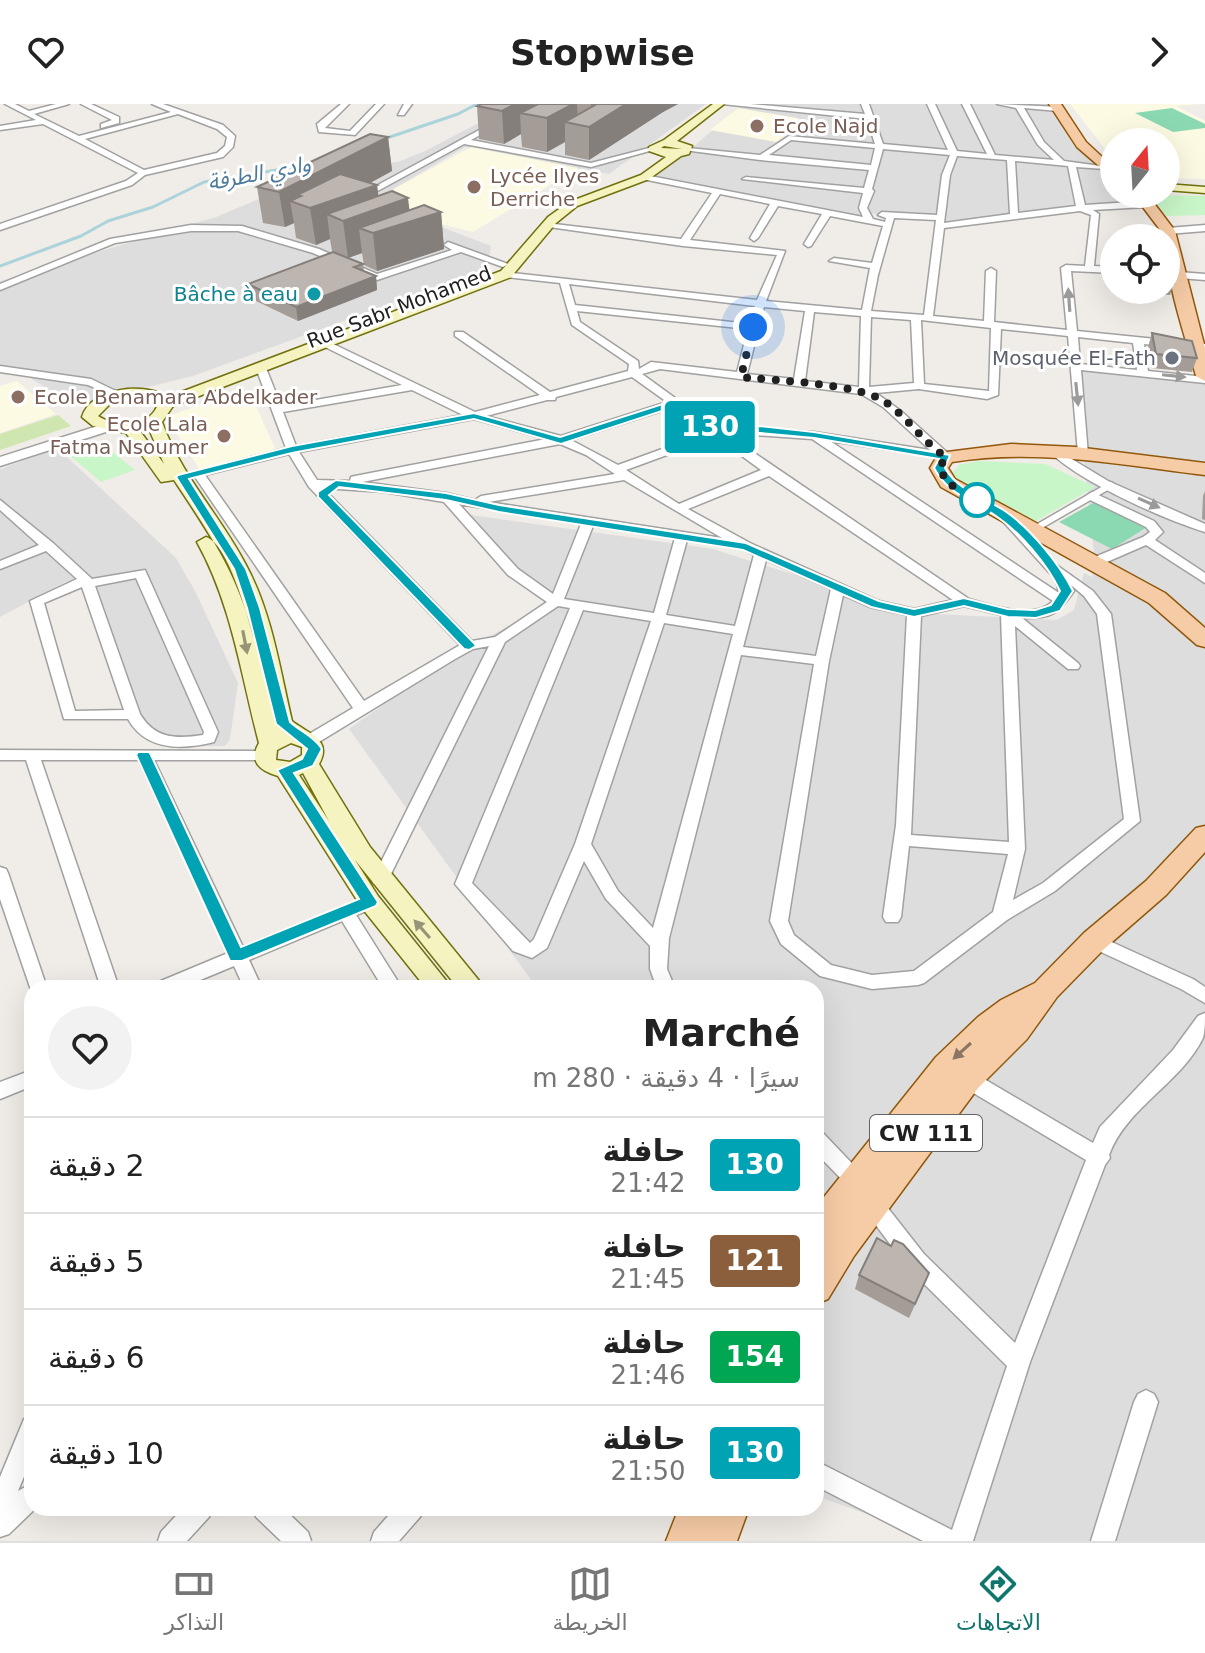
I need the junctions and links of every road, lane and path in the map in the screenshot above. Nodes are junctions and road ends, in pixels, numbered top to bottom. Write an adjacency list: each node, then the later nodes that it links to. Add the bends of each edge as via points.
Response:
1 (9, 104): 19 (street)
2 (65, 104): 19 (street)
3 (85, 104): 29 (street, via 117,122)
4 (156, 104): 18 (street)
5 (345, 104): 6 (street, via 320,126 322,130 352,133)
6 (380, 104)
7 (408, 104): 20 (street)
8 (532, 104): 24 (street)
9 (719, 104): 34 (main road, Rue Sabr Mohamed)
10 (726, 104): 16 (street); 36 (main road)
11 (865, 104): 25 (street)
12 (931, 104): 38 (street)
13 (966, 104): 39 (street)
14 (1001, 104): 15 (street)
15 (1018, 105): 17 (street); 44 (street, via 1041,143)
16 (767, 106): 22 (street)
17 (1059, 106): 42 (main road, via 1073,134)
18 (179, 112): 29 (street); 49 (street, via 220,127 231,136 229,147 220,155)
19 (29, 113): 27 (street)
20 (401, 113)
21 (1205, 113): 23 (street)
22 (834, 114): 25 (street); 32 (street)
23 (1192, 114)
24 (509, 116): 26 (street); 30 (street)
25 (870, 117): 33 (street)
26 (523, 119)
27 (48, 121): 28 (street); 29 (street)
28 (0, 128)
29 (77, 136): 49 (street)
30 (462, 141): 35 (street); 59 (street, via 353,201)
31 (515, 143): 35 (street)
32 (837, 143): 33 (street); 43 (street, via 789,138)
33 (880, 147): 38 (street); 46 (street)
34 (659, 148): 36 (main road); 40 (street, via 597,165); 85 (main road, Rue Sabr Mohamed, via 630,174 555,203 535,220)
35 (504, 150): 40 (street)
36 (683, 150): 43 (street); 50 (main road)
37 (559, 152): 40 (street)
38 (954, 154): 39 (street); 65 (street)
39 (992, 157): 41 (street)
40 (548, 158)
41 (1011, 159): 44 (street); 63 (street)
42 (1100, 160)
43 (762, 162): 46 (street)
44 (1061, 162): 45 (street)
45 (1072, 165): 47 (street); 60 (street)
46 (875, 168): 53 (street)
47 (1100, 169)
48 (755, 172): 51 (street)
49 (141, 175): 67 (street)
50 (645, 177): 55 (street); 68 (main road, via 573,204)
51 (746, 179): 53 (street); 55 (street)
52 (1180, 189): 54 (main road)
53 (870, 191): 61 (street)
54 (1205, 192): 56 (main road)
55 (721, 193): 57 (street); 75 (street)
56 (1180, 193)
57 (774, 205): 62 (street); 73 (street)
58 (1100, 205): 60 (street)
59 (364, 206)
60 (1081, 208): 63 (street); 84 (street, via 1095,214)
61 (864, 213): 64 (street); 66 (street)
62 (826, 215): 66 (street); 76 (street)
63 (1014, 216): 65 (street)
64 (890, 220): 65 (street); 66 (street); 83 (street)
65 (940, 222): 97 (street)
66 (870, 223)
67 (0, 226)
68 (546, 226): 75 (street); 85 (main road)
69 (1205, 228): 70 (street)
70 (1180, 230)
71 (290, 232): 72 (street)
72 (277, 238): 78 (street); 91 (street, via 239,228 146,235 113,241)
73 (754, 238)
74 (444, 243): 79 (street)
75 (683, 243): 93 (street, via 782,253)
76 (808, 244)
77 (329, 246): 78 (street)
78 (316, 251): 82 (street)
79 (457, 251): 82 (street, via 383,277); 85 (street)
80 (361, 260): 82 (street)
81 (834, 261): 83 (street)
82 (347, 265)
83 (876, 266): 96 (street)
84 (1089, 268): 86 (street); 101 (street, one-way to 84, via 1067,267)
85 (504, 269): 90 (street); 103 (main road); 118 (main road, Rue Sabr Mohamed)
86 (1100, 269)
87 (991, 271): 98 (street)
88 (1180, 275): 89 (street)
89 (1205, 277)
90 (564, 282): 93 (street); 94 (street)
91 (0, 287)
92 (1180, 295): 104 (main road)
93 (760, 303): 95 (street); 99 (street)
94 (570, 307): 99 (street); 107 (street, via 575,323)
95 (810, 309): 96 (street); 112 (street)
96 (866, 314): 97 (street); 115 (street)
97 (922, 318): 98 (street); 114 (street)
98 (993, 325): 101 (street); 114 (street, via 991,395)
99 (753, 327): 110 (street)
100 (459, 334): 117 (street)
101 (1071, 334): 102 (street); 105 (street)
102 (1138, 340): 104 (street); 109 (street)
103 (327, 344): 106 (main road); 113 (street)
104 (1201, 346): 111 (main road)
105 (1074, 366): 109 (street); 131 (street, one-way to 131)
106 (261, 368): 118 (main road); 120 (street)
107 (634, 368): 110 (street, via 660,366); 117 (street); 119 (street)
108 (0, 369): 116 (street, via 91,382)
109 (1143, 373): 111 (street, one-way to 111)
110 (741, 377): 112 (street)
111 (1205, 378)
112 (799, 384): 115 (street)
113 (414, 386): 120 (street); 121 (street)
114 (919, 386): 115 (street)
115 (864, 391): 133 (street, via 885,400)
116 (119, 395): 118 (main road); 122 (main road, via 98,403)
117 (551, 398): 121 (street)
118 (160, 399): 123 (main road, via 163,414)
119 (675, 403): 126 (street); 128 (street)
120 (276, 410): 129 (street)
121 (474, 416): 128 (street); 129 (street)
122 (90, 417): 124 (main road); 132 (street)
123 (154, 421): 125 (main road); 138 (main road)
124 (107, 427): 125 (main road); 134 (street)
125 (130, 428): 180 (main road, one-way to 180, via 218,561 238,609)
126 (716, 431): 127 (street); 136 (street); 137 (street)
127 (814, 435): 133 (street); 163 (street)
128 (561, 440): 137 (street); 139 (street)
129 (292, 450): 138 (street); 141 (street)
130 (1057, 453): 131 (main road); 133 (main road, via 978,451); 140 (street)
131 (1084, 453): 135 (main road)
132 (0, 455)
133 (946, 457): 149 (main road, via 939,468 948,483)
134 (0, 462)
135 (1205, 469)
136 (770, 471): 148 (street); 165 (street)
137 (621, 473): 142 (street); 148 (street)
138 (190, 475): 177 (street); 179 (main road, via 240,569 283,724)
139 (336, 483): 141 (street); 144 (street)
140 (1110, 485): 143 (street); 151 (street, one-way to 151)
141 (318, 489): 173 (street)
142 (518, 494): 145 (street); 147 (street)
143 (1092, 496): 152 (street); 154 (street, via 1156,529)
144 (448, 499): 145 (street); 164 (street, via 513,572)
145 (468, 502): 147 (street)
146 (2, 508): 155 (street)
147 (499, 508): 150 (street)
148 (678, 509): 156 (street)
149 (1002, 514): 152 (main road); 159 (street)
150 (588, 522): 153 (street); 164 (street)
151 (1205, 528)
152 (1032, 530): 157 (main road)
153 (682, 535): 156 (street); 169 (street)
154 (1147, 540): 157 (street); 160 (street)
155 (49, 546): 158 (street); 161 (street)
156 (753, 550): 162 (street); 170 (street)
157 (1095, 562): 172 (main road, via 1157,598)
158 (0, 565)
159 (1055, 568): 163 (street, via 1067,591); 193 (street, via 1083,586 1104,614 1132,821 1049,887)
160 (1205, 579)
161 (87, 582): 178 (street); 178 (street, via 37,601 69,716); 178 (street, via 140,573 211,732 209,738 166,740 142,730)
162 (838, 588): 167 (street); 175 (street)
163 (1062, 601): 168 (street, via 1036,614)
164 (556, 602): 166 (street); 171 (street)
165 (964, 602): 167 (street); 168 (street)
166 (578, 606): 169 (street); 187 (street, via 463,884 519,946 532,951 541,943)
167 (914, 613): 186 (street)
168 (1008, 613): 176 (street); 188 (street)
169 (659, 618): 170 (street); 187 (street)
170 (739, 631): 174 (street)
171 (499, 640): 173 (street); 190 (street)
172 (1205, 640)
173 (469, 646): 177 (street)
174 (734, 650): 175 (street); 196 (street)
175 (822, 661): 193 (street, via 780,900 779,921 787,939 826,971 872,982 918,978)
176 (1073, 666)
177 (361, 708): 179 (street)
178 (133, 714)
179 (305, 747): 180 (main road, via 283,738); 184 (main road); 190 (main road)
180 (267, 750): 182 (street); 184 (main road, via 267,764)
181 (0, 755): 183 (street)
182 (144, 755): 183 (street); 197 (street)
183 (32, 756): 199 (street)
184 (285, 770): 191 (main road)
185 (1205, 835): 195 (main road, CW 111, via 1156,888)
186 (903, 840): 188 (street); 194 (street)
187 (583, 844): 196 (street, via 612,895)
188 (1017, 849): 193 (street)
189 (0, 873): 198 (street)
190 (380, 880): 204 (main road, one-way to 190)
191 (370, 902): 192 (street); 203 (main road)
192 (345, 912): 197 (street); 202 (street)
193 (1001, 915)
194 (892, 917)
195 (1094, 941): 206 (main road, CW 111); 207 (street)
196 (659, 945): 205 (street)
197 (236, 956): 200 (street); 201 (street)
198 (35, 980)
199 (107, 980)
200 (180, 980)
201 (249, 980)
202 (388, 980)
203 (433, 980)
204 (466, 980)
205 (660, 980)
206 (1047, 989): 209 (main road, CW 111, via 1016,1030); 214 (main road, one-way to 214, via 998,1018 952,1059)
207 (1205, 996)
208 (1205, 1021): 213 (street, via 1180,1056 1107,1133)
209 (967, 1079): 213 (street); 214 (main road, CW 111)
210 (24, 1081): 211 (street)
211 (0, 1091)
212 (824, 1148): 214 (street)
213 (1100, 1158): 217 (street)
214 (864, 1193): 215 (main road); 216 (main road, CW 111); 217 (street, via 916,1261)
215 (824, 1229)
216 (824, 1274)
217 (1019, 1362): 235 (street)
218 (1146, 1402): 236 (street)
219 (24, 1447): 222 (street)
220 (824, 1477): 234 (street)
221 (24, 1502): 228 (street)
222 (0, 1507)
223 (193, 1516): 229 (street)
224 (273, 1516): 230 (street)
225 (404, 1516): 231 (street)
226 (696, 1516): 232 (main road)
227 (726, 1516): 233 (main road)
228 (0, 1525)
229 (170, 1541)
230 (299, 1541)
231 (383, 1541)
232 (686, 1541)
233 (717, 1541)
234 (949, 1541)
235 (961, 1541)
236 (1103, 1541)

